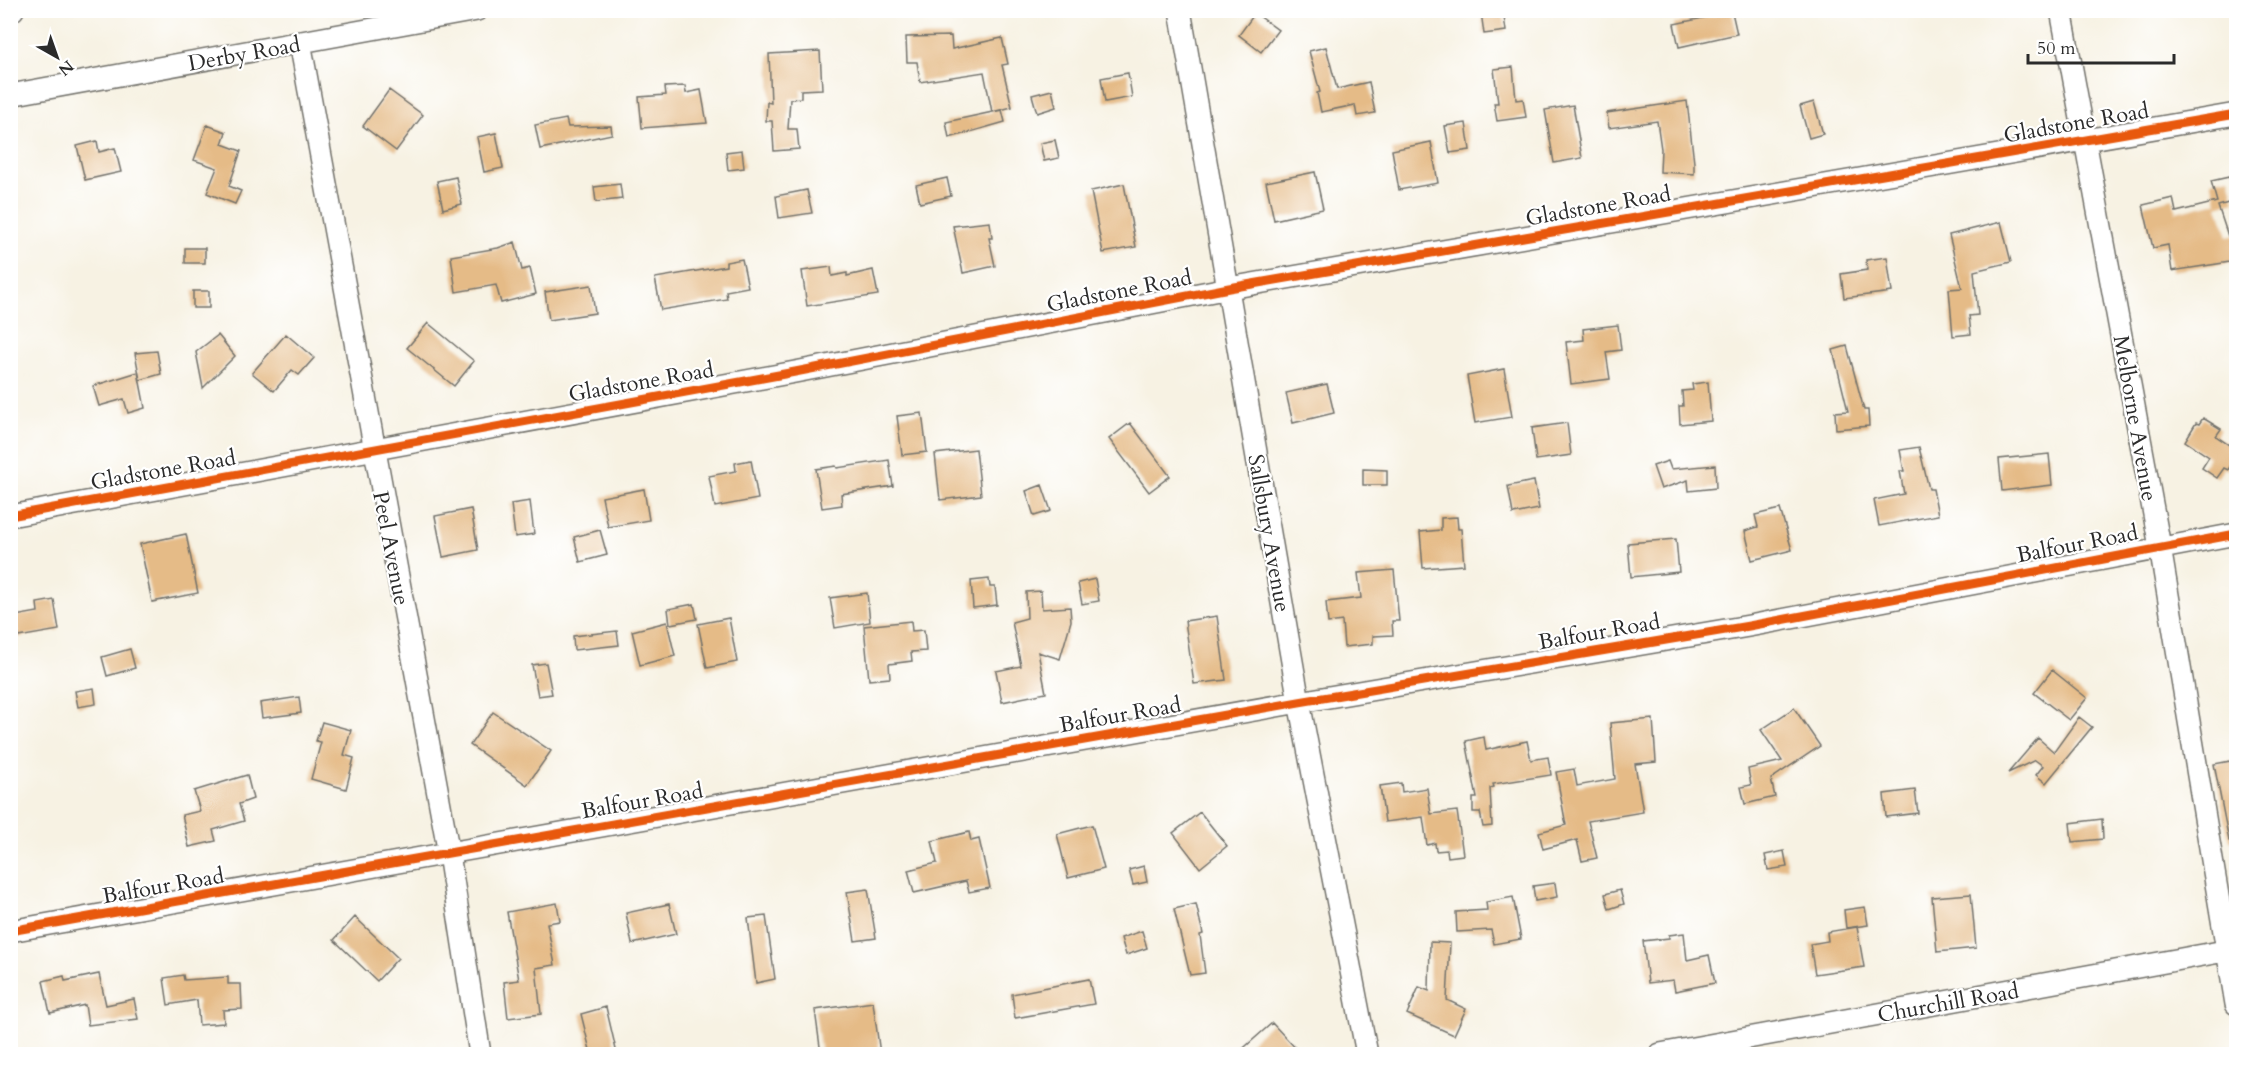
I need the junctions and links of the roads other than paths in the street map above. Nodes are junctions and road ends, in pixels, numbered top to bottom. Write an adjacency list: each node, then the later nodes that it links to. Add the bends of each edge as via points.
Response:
1 (477, 10): 4 (street, Derby Road)
2 (1180, 10): 8 (street, Sallsbury Avenue)
3 (2061, 10): 7 (street, Melborne Avenue)
4 (300, 42): 5 (street, Derby Road); 9 (street, Peel Avenue)
5 (10, 94)
6 (2236, 114): 7 (street, Gladstone Road)
7 (2084, 141): 8 (street, Gladstone Road); 12 (street, Melborne Avenue)
8 (1229, 288): 9 (street, Gladstone Road); 13 (street, Sallsbury Avenue)
9 (374, 450): 10 (street, Gladstone Road); 14 (street, Peel Avenue)
10 (10, 516)
11 (2236, 534): 12 (street, Balfour Road)
12 (2160, 547): 13 (street, Balfour Road, via 1749,626); 16 (street, Melborne Avenue)
13 (1299, 702): 14 (street, Balfour Road); 19 (street, Sallsbury Avenue)
14 (449, 854): 15 (street, Balfour Road); 18 (street, Peel Avenue)
15 (10, 931)
16 (2232, 950): 17 (street, Melborne Avenue); 20 (street, Churchill Road)
17 (2236, 1004)
18 (480, 1054)
19 (1367, 1054)
20 (1660, 1054)

